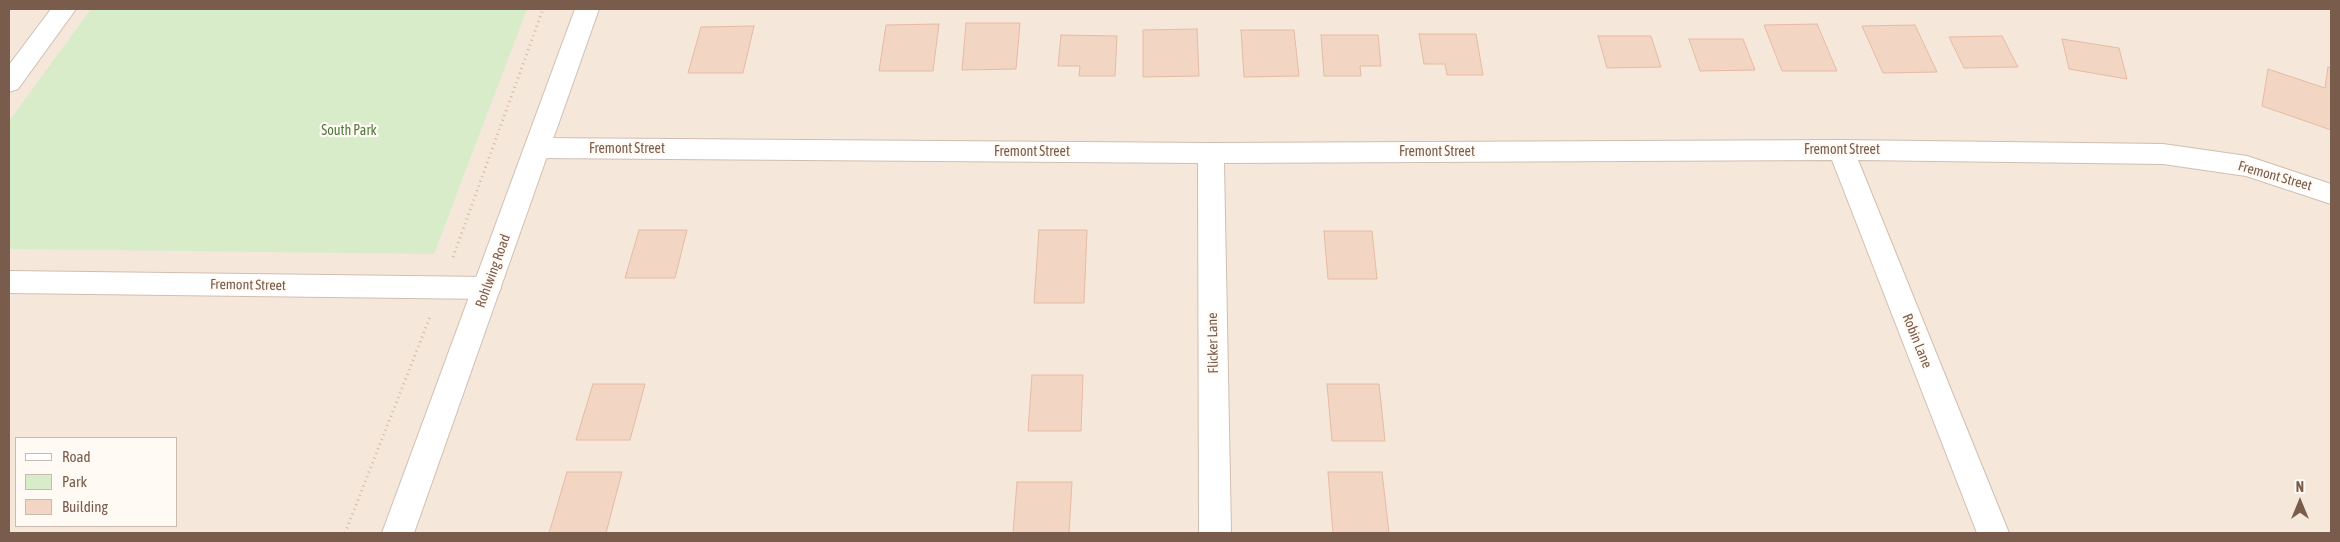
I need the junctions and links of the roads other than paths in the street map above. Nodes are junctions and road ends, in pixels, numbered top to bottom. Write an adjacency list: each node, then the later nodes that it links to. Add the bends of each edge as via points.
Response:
1 (64, 9): 3 (street)
2 (587, 9): 4 (street, Rohlwing Road)
3 (9, 83)
4 (537, 148): 6 (street, Fremont Street); 9 (street, Rohlwing Road)
5 (1841, 150): 6 (street, Fremont Street); 7 (street, Fremont Street, via 2163,154 2248,166); 12 (street, Robin Lane)
6 (1211, 153): 11 (street, Flicker Lane)
7 (2331, 194)
8 (9, 282): 9 (street, Fremont Street)
9 (487, 288): 10 (street, Rohlwing Road)
10 (398, 533)
11 (1215, 533)
12 (1994, 533)

